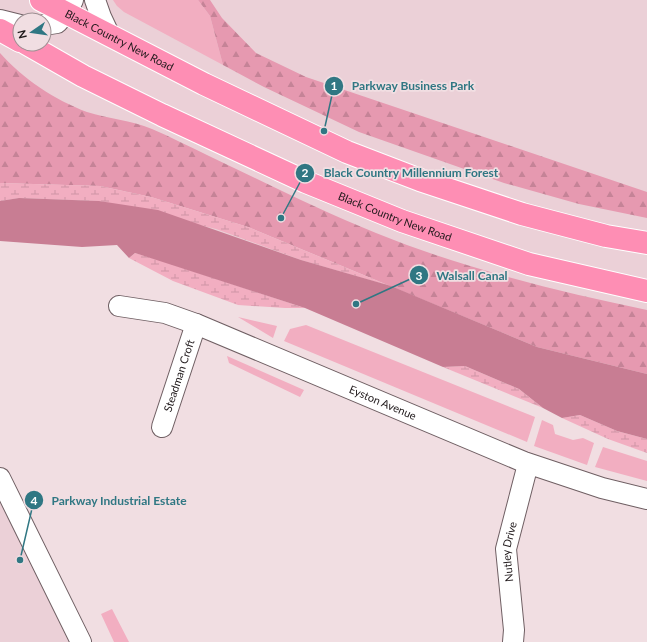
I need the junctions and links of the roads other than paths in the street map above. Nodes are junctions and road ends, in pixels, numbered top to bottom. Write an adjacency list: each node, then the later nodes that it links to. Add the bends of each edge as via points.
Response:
1 (41, 0): 3 (highway, Black Country New Road)
2 (95, 0): 8 (street)
3 (70, 6): 6 (street, via 57,23); 8 (highway, Black Country New Road)
4 (0, 20): 5 (street)
5 (12, 23)
6 (52, 24)
7 (0, 30): 9 (highway)
8 (109, 34): 11 (highway, Black Country New Road, via 204,84 361,158 522,214 606,236)
9 (12, 37)
10 (40, 52): 12 (highway, Black Country New Road, via 162,115 306,182 402,221 528,264)
11 (647, 243)
12 (647, 291)
13 (119, 306): 14 (street, Eyston Avenue, via 165,313)
14 (196, 324): 15 (street, Steadman Croft); 16 (street, Eyston Avenue)
15 (162, 427)
16 (528, 464): 18 (street, Eyston Avenue, via 602,488); 20 (street, Nutley Drive, via 506,549)
17 (0, 478): 19 (street)
18 (647, 498)
19 (81, 642)
20 (513, 642)

